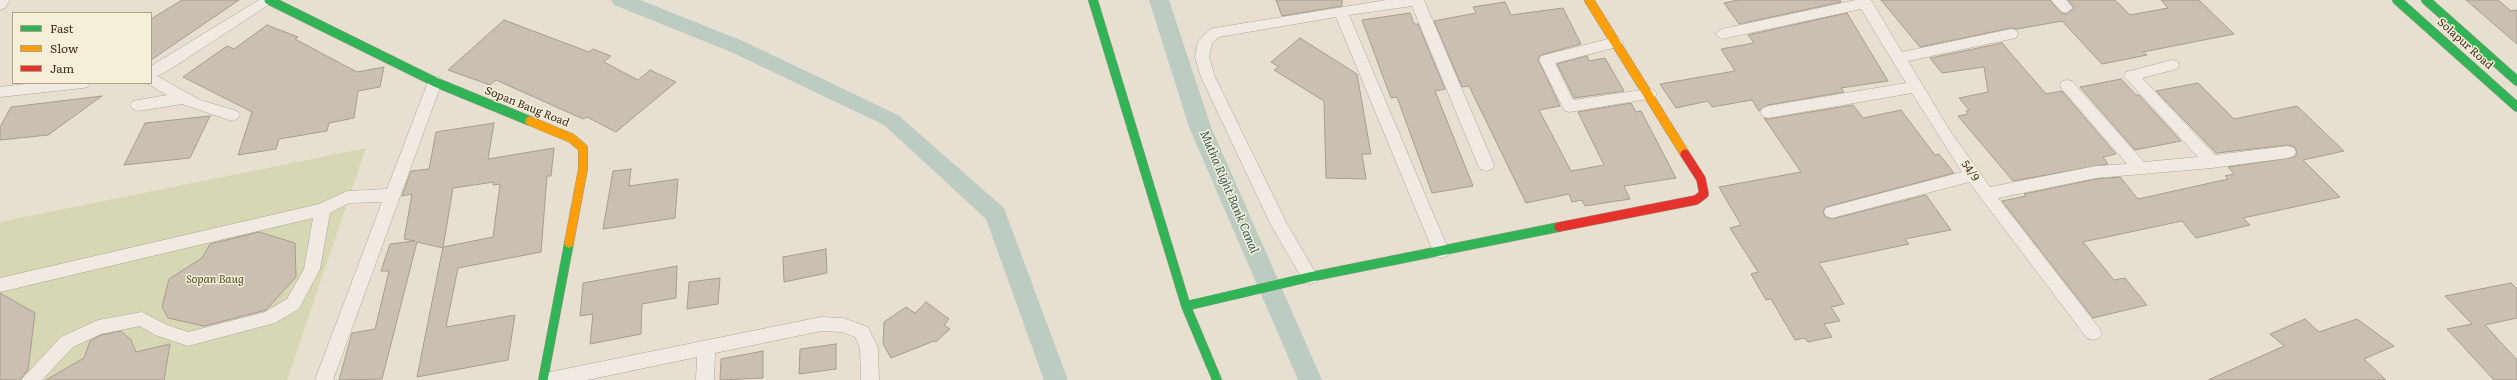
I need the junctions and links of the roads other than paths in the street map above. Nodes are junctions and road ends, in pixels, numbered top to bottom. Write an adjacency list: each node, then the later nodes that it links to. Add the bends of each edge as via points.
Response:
1 (3, 0): 9 (street)
2 (269, 0): 16 (street); 19 (main road, Sopan Baug Road)
3 (1093, 0): 42 (main road)
4 (1417, 0): 10 (street); 32 (street)
5 (1589, 0): 13 (main road)
6 (2397, 0): 27 (main road, Solapur Road)
7 (2426, 0): 18 (main road, Solapur Road)
8 (1865, 1): 11 (street); 14 (street, 54/9)
9 (0, 5)
10 (1335, 8): 39 (street); 40 (street, via 1215,33 1205,41 1202,56 1208,77 1247,161)
11 (1722, 34)
12 (2011, 34): 14 (street)
13 (1616, 42): 24 (main road); 24 (street, via 1546,60 1569,106)
14 (1899, 58): 22 (street, 54/9)
15 (2172, 64): 31 (street, via 2131,76)
16 (152, 72)
17 (152, 80): 25 (street)
18 (2517, 81)
19 (435, 82): 36 (street); 47 (main road, Sopan Baug Road, via 571,138 583,148 583,169)
20 (74, 84): 23 (street)
21 (2067, 85): 33 (street)
22 (1916, 87): 28 (street); 34 (street, 54/9)
23 (0, 92)
24 (1649, 94): 39 (main road, via 1701,180 1704,194 1696,200)
25 (184, 98): 26 (street); 29 (street)
26 (138, 105)
27 (2517, 107)
28 (1768, 112)
29 (232, 115)
30 (2288, 152): 31 (street)
31 (2212, 162): 33 (street)
32 (1486, 165)
33 (2140, 168): 35 (street, via 2096,172)
34 (1973, 175): 35 (street, 54/9); 38 (street)
35 (1986, 194): 43 (street, 54/9)
36 (393, 195): 37 (street, via 347,197); 46 (street)
37 (323, 210): 41 (street); 45 (street, via 312,269 293,304 270,318 188,339 161,330 142,319 98,327 67,342)
38 (1832, 212)
39 (1441, 251): 40 (main road)
40 (1310, 277): 42 (main road)
41 (0, 285)
42 (1186, 306): 51 (main road)
43 (2093, 333)
44 (706, 348): 48 (street); 49 (street); 50 (street, via 822,324 843,325 862,332 869,348)
45 (30, 380)
46 (324, 380)
47 (544, 380)
48 (550, 380)
49 (705, 380)
50 (870, 380)
51 (1217, 380)

